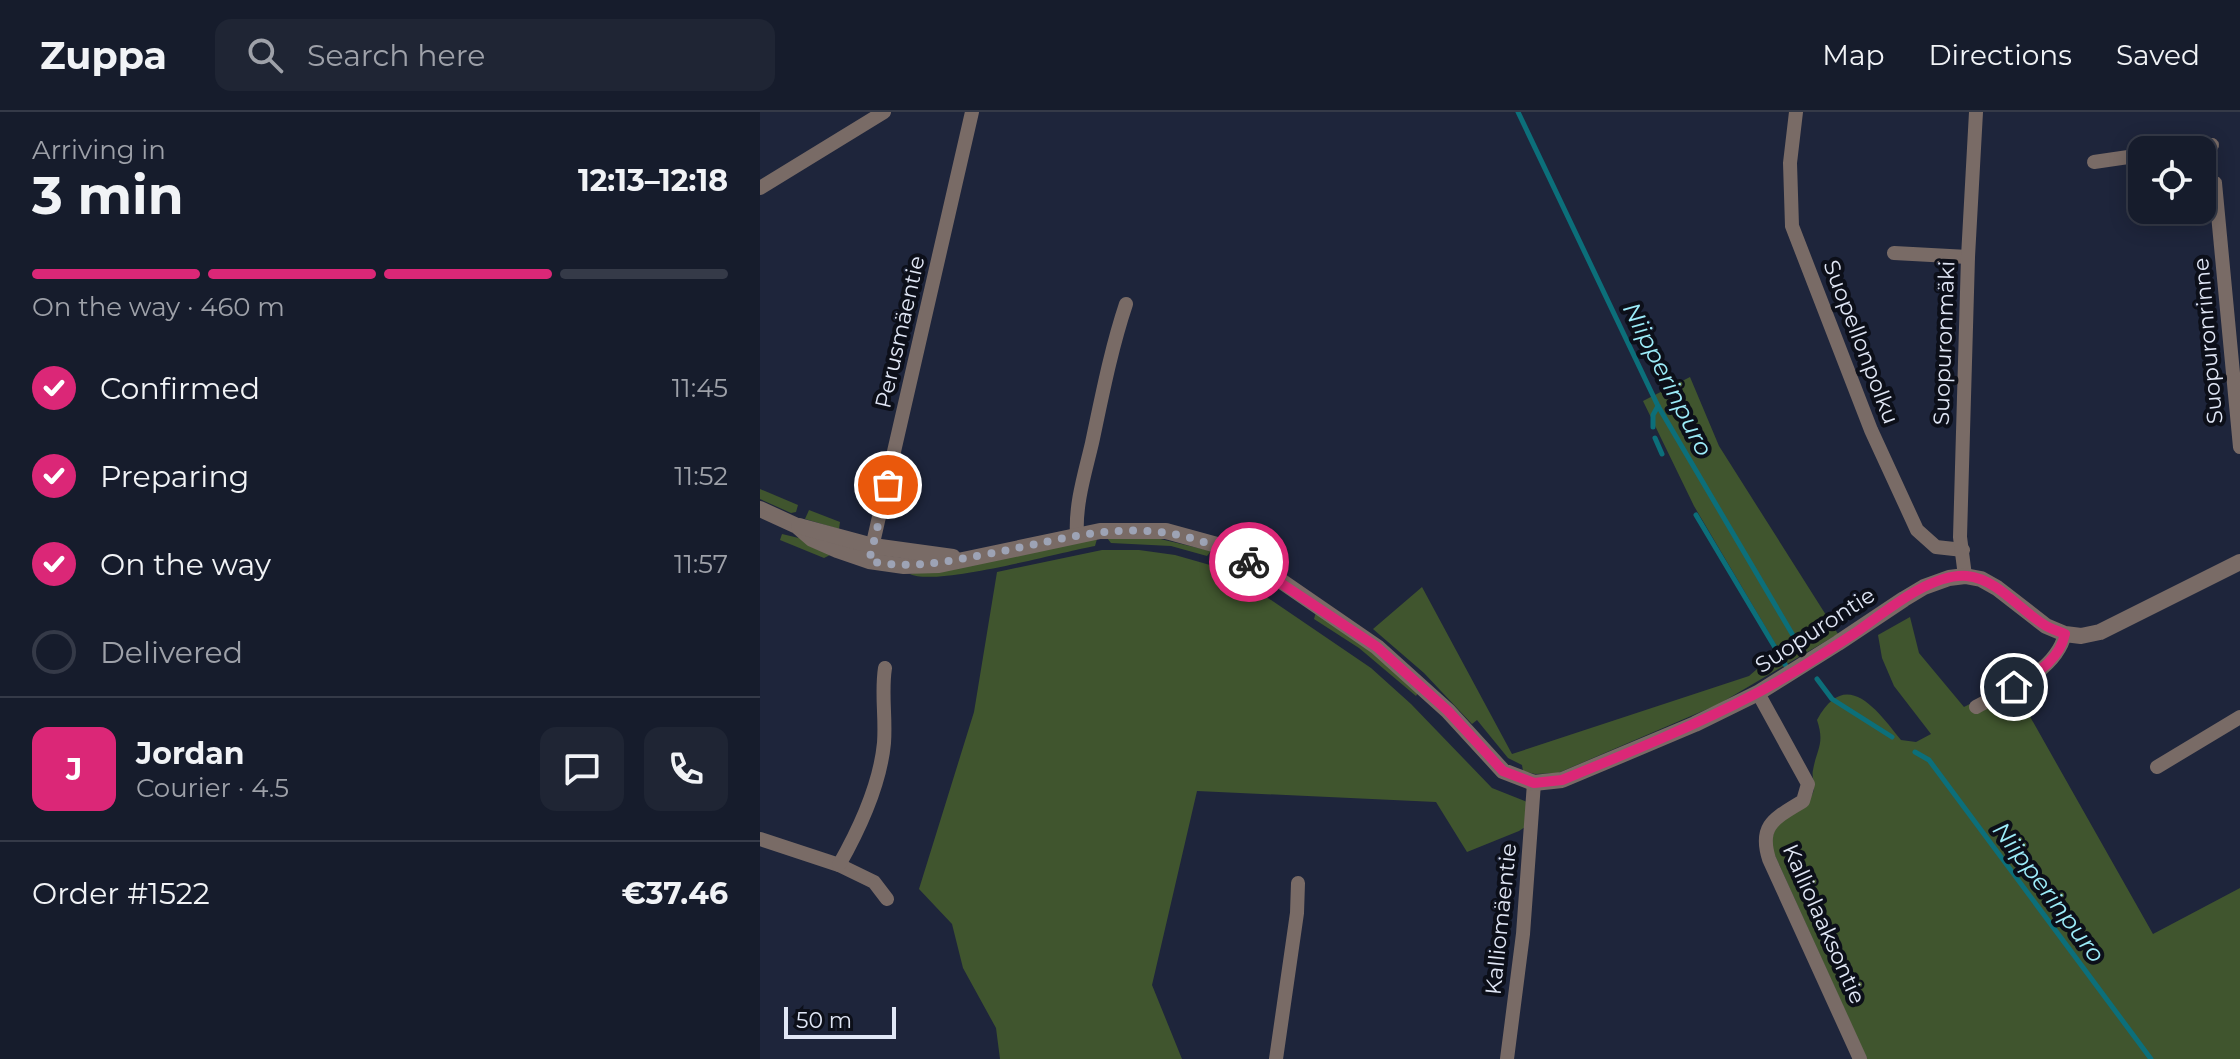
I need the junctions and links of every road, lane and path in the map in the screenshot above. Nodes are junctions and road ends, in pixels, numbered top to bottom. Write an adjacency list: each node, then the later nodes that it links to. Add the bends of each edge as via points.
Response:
1 (884, 112): 8 (street)
2 (956, 112): 5 (street)
3 (1796, 112): 16 (street, Suopellonpolku, via 1790,163 1792,226 1871,430 1917,530 1936,547)
4 (1976, 112): 11 (street, Suopuronmäki)
5 (972, 114): 17 (street, Perusmäentie)
6 (2128, 157): 7 (street)
7 (2094, 162)
8 (761, 184)
9 (2216, 194): 13 (street, Suopuronrinne)
10 (1894, 253): 11 (street)
11 (1968, 257): 16 (street, Suopuronmäki)
12 (1126, 304): 15 (street, via 1080,494)
13 (2240, 447)
14 (760, 509): 17 (street)
15 (1077, 535): 17 (street, via 962,559); 26 (street, via 1166,531 1217,545 1255,565 1377,647 1448,711 1503,771)
16 (1963, 550): 19 (street, Suopuronmäki)
17 (871, 553)
18 (2240, 562): 20 (street, via 2100,632)
19 (1965, 576): 20 (street, via 1997,588 2046,626); 22 (street, Suopurontie, via 1924,587)
20 (2065, 634): 23 (street, via 2047,665)
21 (885, 668): 28 (street, via 879,769 870,802)
22 (1758, 693): 26 (street, Suopurontie, via 1562,780); 33 (street, Kalliolaaksontie, via 1808,784 1803,801 1766,830 1764,844)
23 (1976, 707)
24 (2240, 717): 25 (street)
25 (2157, 767)
26 (1534, 783): 32 (street, Kalliomäentie)
27 (760, 839): 28 (street)
28 (839, 865): 30 (street, via 874,882)
29 (1298, 883): 31 (street)
30 (887, 899)
31 (1276, 1059)
32 (1507, 1059)
33 (1860, 1059)

